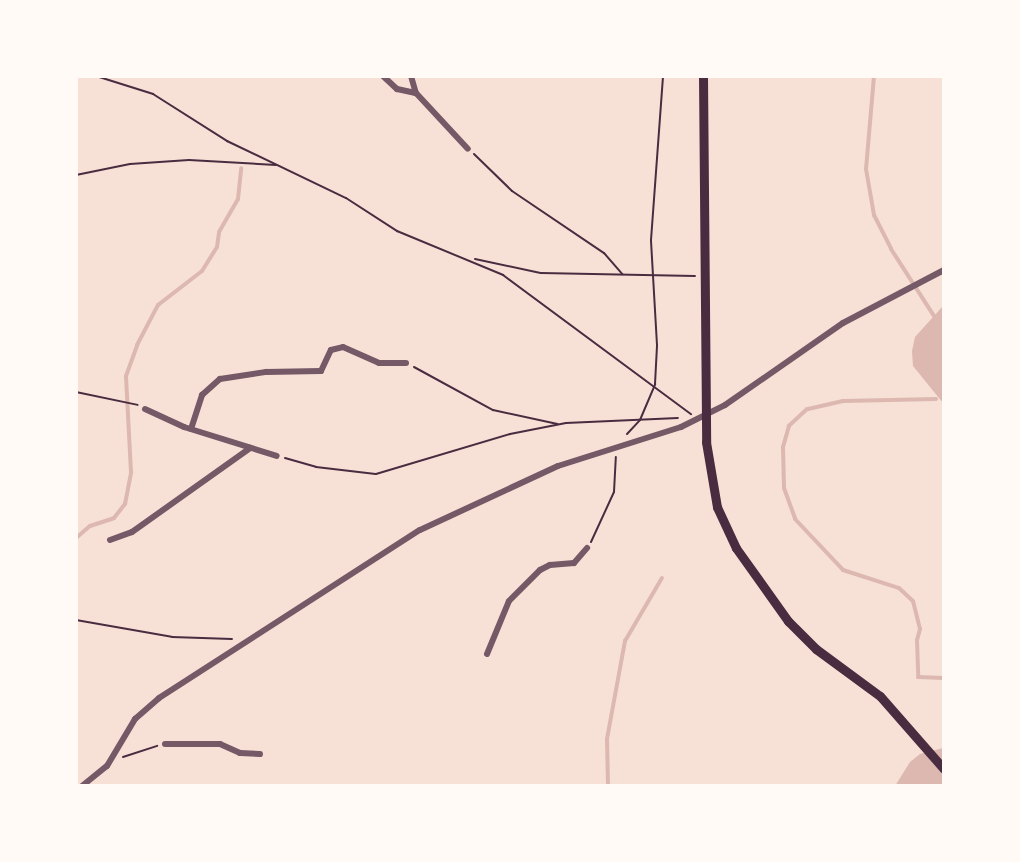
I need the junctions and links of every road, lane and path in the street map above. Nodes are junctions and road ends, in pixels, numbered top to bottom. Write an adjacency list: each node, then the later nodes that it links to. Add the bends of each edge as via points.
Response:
1 (96, 76): 8 (path, via 153,94 227,141)
2 (383, 76): 6 (street, via 397,89)
3 (411, 76): 6 (street)
4 (663, 76): 13 (path, via 651,240)
5 (703, 76): 14 (main road)
6 (416, 93): 7 (street)
7 (468, 149): 12 (path, via 512,191 604,253)
8 (281, 166): 9 (path, via 189,160 130,164); 10 (path, via 346,198 397,231)
9 (76, 175)
10 (470, 258): 12 (path, via 541,273); 16 (path, via 503,275)
11 (944, 270): 19 (street, via 843,323 748,392)
12 (622, 274): 13 (path)
13 (653, 274): 14 (path); 16 (path, via 657,345)
14 (704, 277): 19 (main road)
15 (406, 363): 21 (path, via 493,410); 22 (street, via 378,363 343,347 331,350 321,371 266,372 220,380 202,395)
16 (653, 389): 19 (path); 20 (path)
17 (76, 392): 18 (path, via 127,400)
18 (145, 409): 22 (street)
19 (702, 417): 20 (path); 23 (street); 34 (main road, via 708,473 717,507 762,590 816,650 880,696)
20 (640, 420): 21 (path); 23 (path)
21 (559, 425): 25 (path, via 510,434 376,474 316,467)
22 (191, 429): 24 (street)
23 (617, 446): 27 (path, via 614,492); 29 (street, via 558,466 420,530)
24 (250, 448): 25 (street); 26 (street, via 132,532)
25 (277, 456)
26 (110, 540)
27 (587, 548): 30 (street, via 574,563 540,570 509,601)
28 (76, 620): 29 (path, via 206,640)
29 (253, 636): 33 (street, via 159,698 135,719)
30 (487, 654)
31 (165, 744): 32 (street, via 220,744 240,753); 33 (path, via 135,752)
32 (260, 754)
33 (107, 766): 35 (street)
34 (944, 769)
35 (82, 786)

